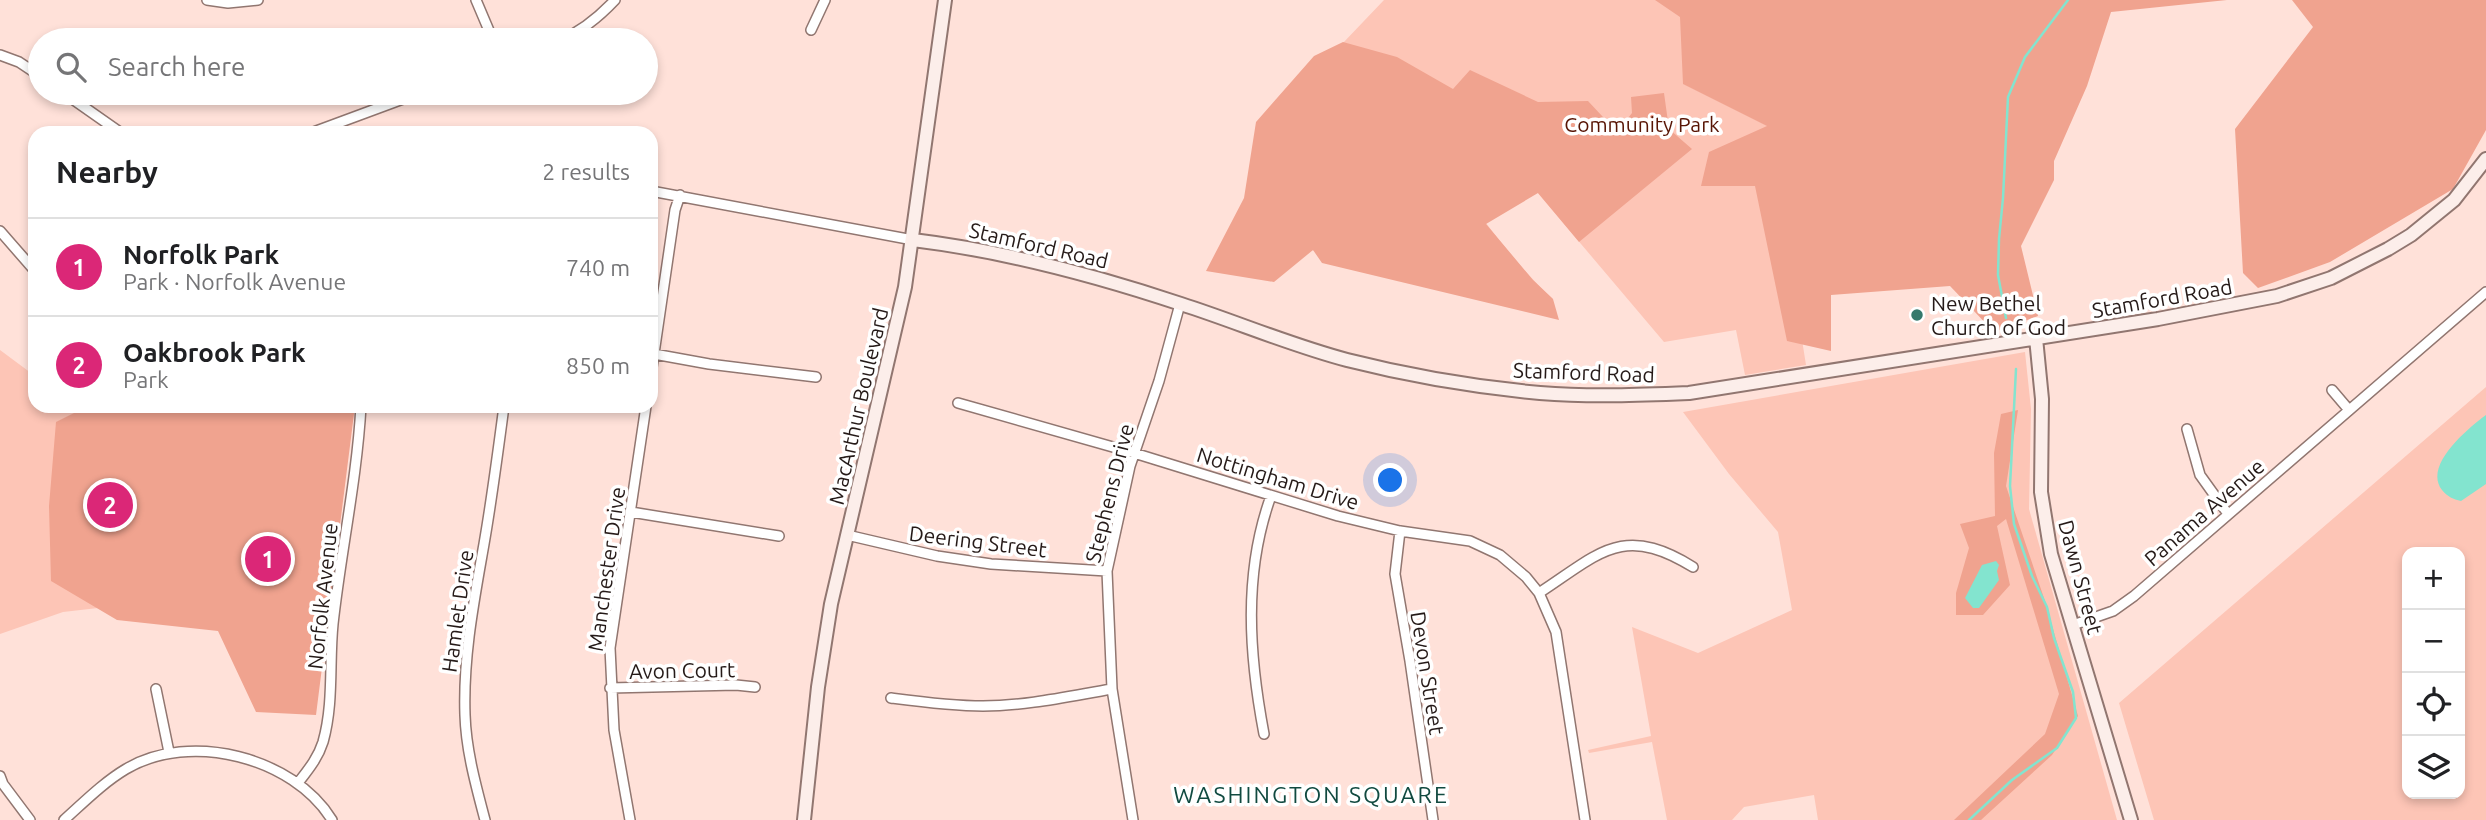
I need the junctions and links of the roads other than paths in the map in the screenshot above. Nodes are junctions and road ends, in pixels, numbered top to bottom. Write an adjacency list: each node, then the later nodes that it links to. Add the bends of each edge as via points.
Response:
1 (207, 0): 2 (street)
2 (258, 0)
3 (476, 0): 7 (street)
4 (615, 0): 8 (street)
5 (825, 0): 9 (street)
6 (945, 0): 21 (street, MacArthur Boulevard)
7 (488, 28)
8 (584, 28)
9 (811, 30)
10 (0, 55): 11 (street)
11 (28, 68)
12 (81, 105): 14 (street)
13 (387, 105): 15 (street)
14 (111, 126)
15 (331, 126)
16 (2486, 159): 17 (street, Stamford Road)
17 (2481, 176): 26 (street, Stamford Road, via 2411,235 2313,284 2233,306)
18 (658, 192): 19 (street, Stamford Road)
19 (680, 195): 21 (street, Stamford Road); 25 (street)
20 (0, 231): 22 (street)
21 (913, 240): 24 (street, Stamford Road, via 1016,257); 41 (street, MacArthur Boulevard)
22 (28, 263)
23 (2486, 292): 31 (street, Panama Avenue)
24 (1180, 304): 26 (street, Stamford Road, via 1298,346 1426,378 1615,396 1710,391); 36 (street, Stephens Drive)
25 (658, 327)
26 (2036, 338): 46 (street, Dawn Street, via 2042,399 2040,492 2051,554)
27 (658, 355): 28 (street)
28 (816, 377)
29 (2332, 390): 31 (street)
30 (958, 403): 36 (street, Nottingham Drive)
31 (2349, 410): 39 (street, Panama Avenue)
32 (361, 413): 55 (street, Norfolk Avenue, via 332,628 330,705 316,760)
33 (503, 413): 59 (street, Hamlet Drive, via 468,636 465,686 473,776)
34 (645, 413): 38 (street, Manchester Drive)
35 (2187, 429): 39 (street, via 2200,475)
36 (1134, 453): 37 (street, Nottingham Drive); 44 (street, Stephens Drive)
37 (1271, 496): 40 (street, Nottingham Drive); 52 (street, via 1258,542 1250,614 1253,674)
38 (631, 512): 42 (street); 48 (street, Manchester Drive, via 611,631)
39 (2228, 514): 46 (street, Panama Avenue, via 2134,596 2113,611)
40 (1400, 531): 45 (street, Nottingham Drive, via 1457,538 1488,548 1519,569); 63 (street, Devon Street, via 1395,574)
41 (847, 535): 44 (street, Deering Street, via 991,564); 61 (street, MacArthur Boulevard, via 820,675)
42 (779, 536)
43 (1693, 567): 45 (street, via 1656,548 1636,545 1586,560)
44 (1107, 571): 50 (street, Stephens Drive)
45 (1539, 593): 64 (street, Nottingham Drive, via 1556,632)
46 (2073, 625): 65 (street, Dawn Street)
47 (755, 687): 48 (street, Avon Court)
48 (610, 688): 60 (street, Manchester Drive)
49 (156, 689): 53 (street)
50 (1112, 689): 51 (street, via 985,706); 62 (street, Stephens Drive)
51 (891, 698)
52 (1264, 734)
53 (169, 752): 55 (street, via 227,755 265,766); 57 (street, via 127,768)
54 (0, 776): 56 (street)
55 (298, 783): 58 (street)
56 (30, 820)
57 (64, 820)
58 (332, 820)
59 (485, 820)
60 (630, 820)
61 (804, 820)
62 (1132, 820)
63 (1433, 820)
64 (1585, 820)
65 (2131, 820)

